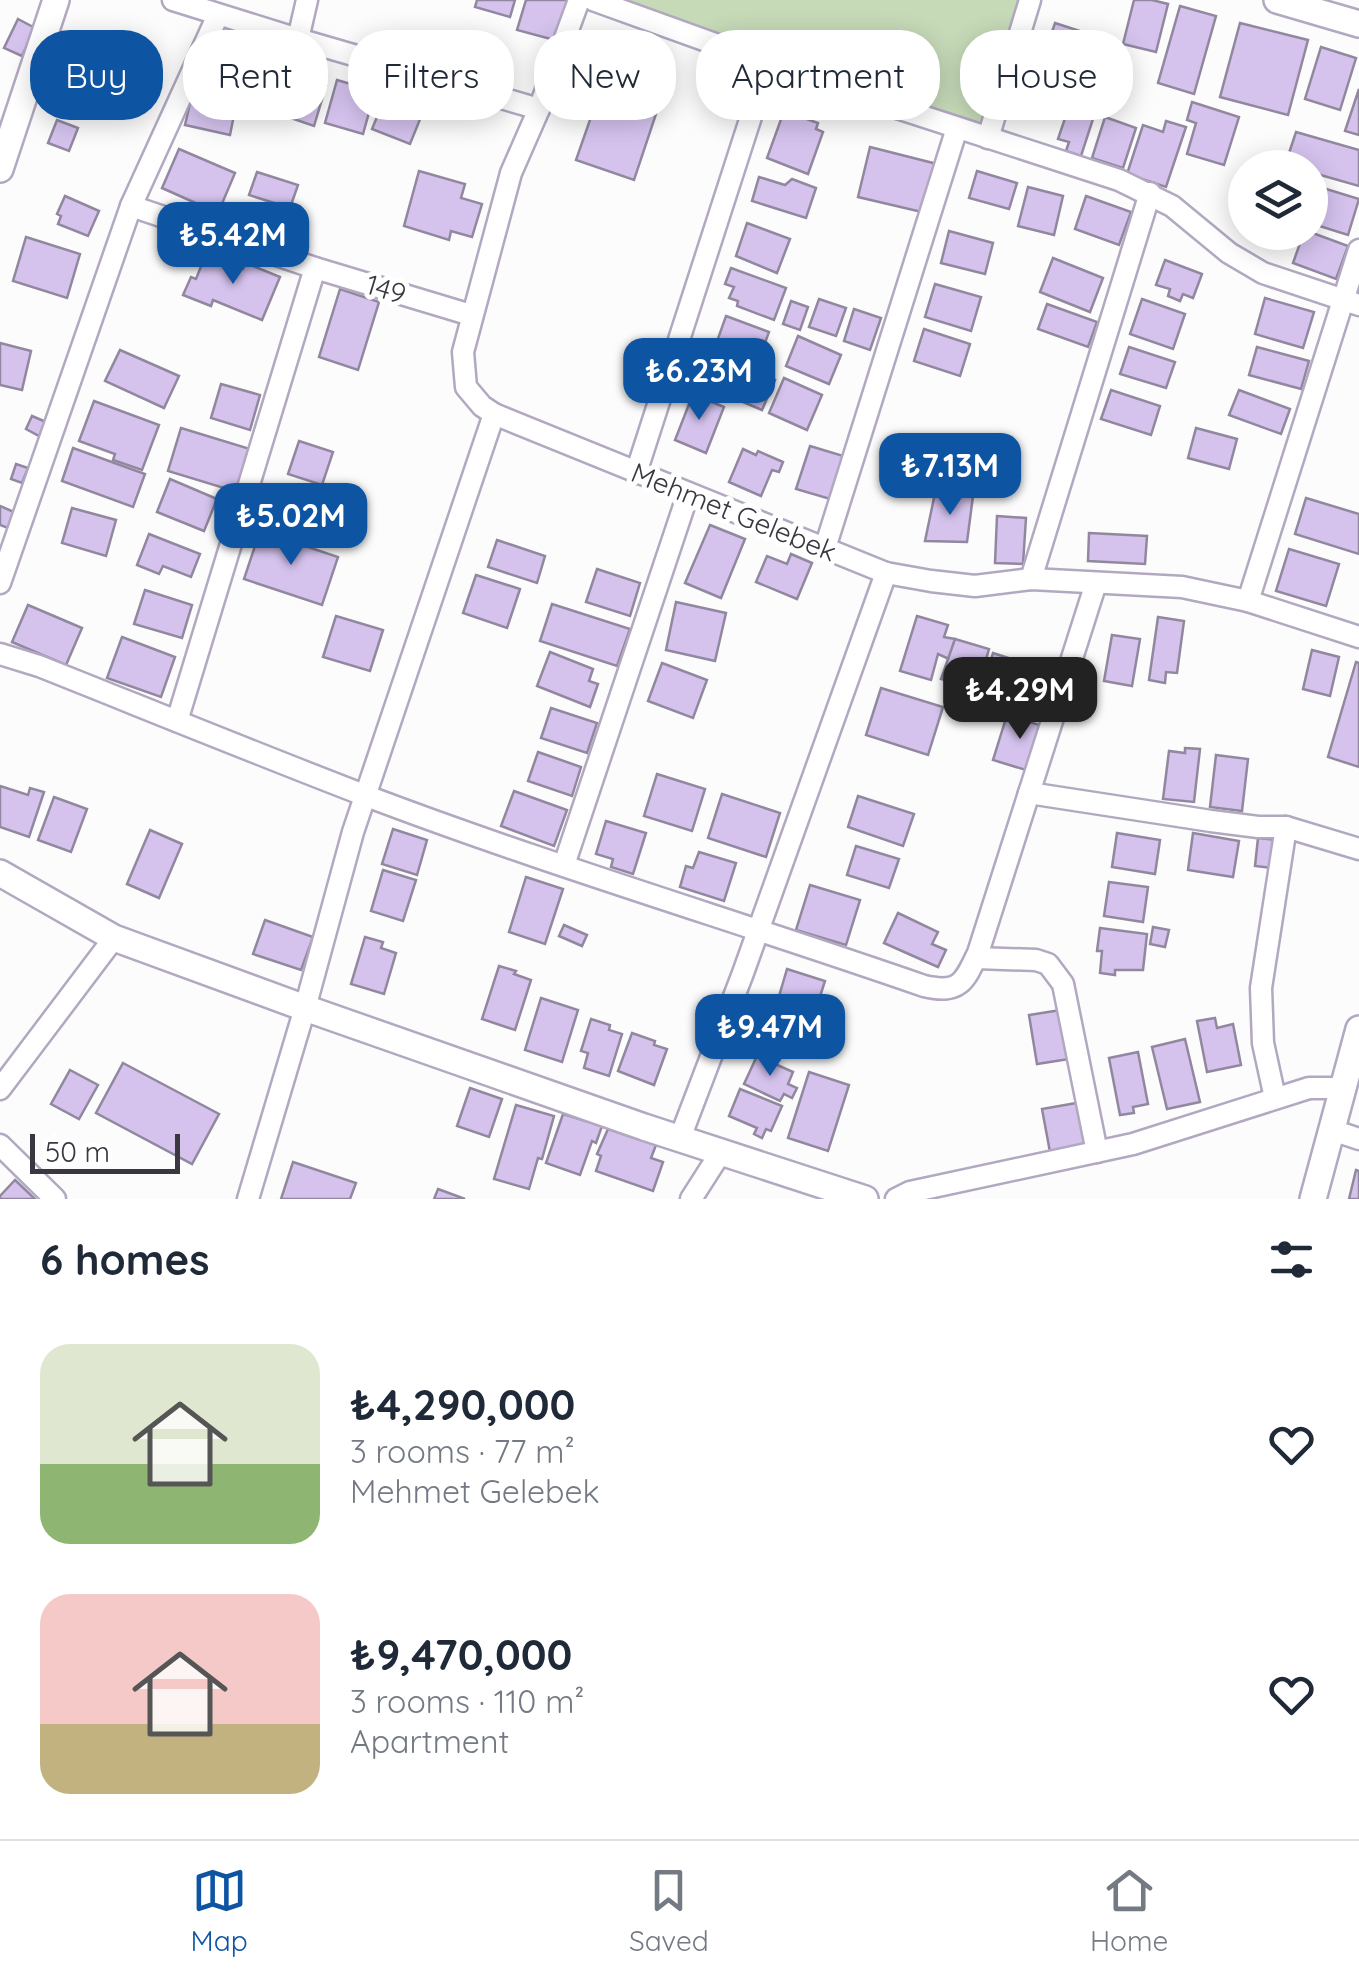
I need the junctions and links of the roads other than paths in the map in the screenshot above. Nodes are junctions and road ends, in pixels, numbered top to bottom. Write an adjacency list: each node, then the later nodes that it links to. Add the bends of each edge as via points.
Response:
1 (56, 0): 21 (street)
2 (173, 0): 8 (street)
3 (307, 0): 11 (street)
4 (578, 0): 12 (street, Mehmet Gelebek)
5 (593, 0): 13 (street)
6 (1030, 0): 20 (street)
7 (1277, 0): 9 (street)
8 (218, 15): 10 (street); 23 (street)
9 (1359, 24)
10 (266, 30)
11 (300, 30)
12 (567, 30)
13 (696, 38)
14 (328, 49): 15 (street)
15 (534, 108)
16 (534, 119): 27 (street, Mehmet Gelebek)
17 (750, 120): 29 (street)
18 (934, 120): 19 (street)
19 (958, 128): 20 (street); 31 (street)
20 (988, 138): 22 (street)
21 (0, 169)
22 (1150, 194): 26 (street, via 1263,272); 33 (street)
23 (131, 206): 25 (street, 149); 35 (street)
24 (1359, 250): 26 (street)
25 (314, 268): 27 (street, 149); 39 (street)
26 (1352, 302): 36 (street)
27 (471, 314): 28 (street, Mehmet Gelebek, via 463,352 466,387)
28 (494, 414): 29 (street, Mehmet Gelebek); 41 (street)
29 (636, 473): 30 (street, Mehmet Gelebek)
30 (688, 494): 31 (street, Mehmet Gelebek); 44 (street)
31 (825, 548): 32 (street, Mehmet Gelebek)
32 (886, 572): 33 (street, Mehmet Gelebek, via 975,586); 46 (street)
33 (1031, 579): 34 (street, Mehmet Gelebek)
34 (1096, 583): 36 (street, Mehmet Gelebek, via 1182,587); 40 (street)
35 (0, 584)
36 (1248, 601): 37 (street, Mehmet Gelebek)
37 (1359, 637)
38 (0, 654): 39 (street)
39 (177, 720): 41 (street)
40 (1029, 794): 42 (street); 48 (street)
41 (365, 795): 44 (street); 49 (street)
42 (1286, 827): 43 (street); 53 (street, via 1261,988)
43 (1359, 850)
44 (564, 865): 46 (street)
45 (0, 872): 47 (street)
46 (758, 929): 48 (street, via 945,991 967,976); 55 (street)
47 (114, 938): 49 (street); 52 (street)
48 (976, 958): 59 (street, via 1036,960 1063,984)
49 (305, 1008): 55 (street); 61 (street)
50 (1359, 1029): 51 (street)
51 (1344, 1088): 53 (street, via 1309,1088); 54 (street)
52 (0, 1089)
53 (1275, 1098): 59 (street)
54 (1332, 1130): 56 (street); 65 (street)
55 (680, 1138): 58 (street)
56 (1359, 1140)
57 (0, 1145): 60 (street)
58 (721, 1152): 62 (street); 63 (street)
59 (1097, 1152): 64 (street)
60 (54, 1199)
61 (248, 1199)
62 (690, 1199)
63 (865, 1199)
64 (896, 1199)
65 (1313, 1199)

